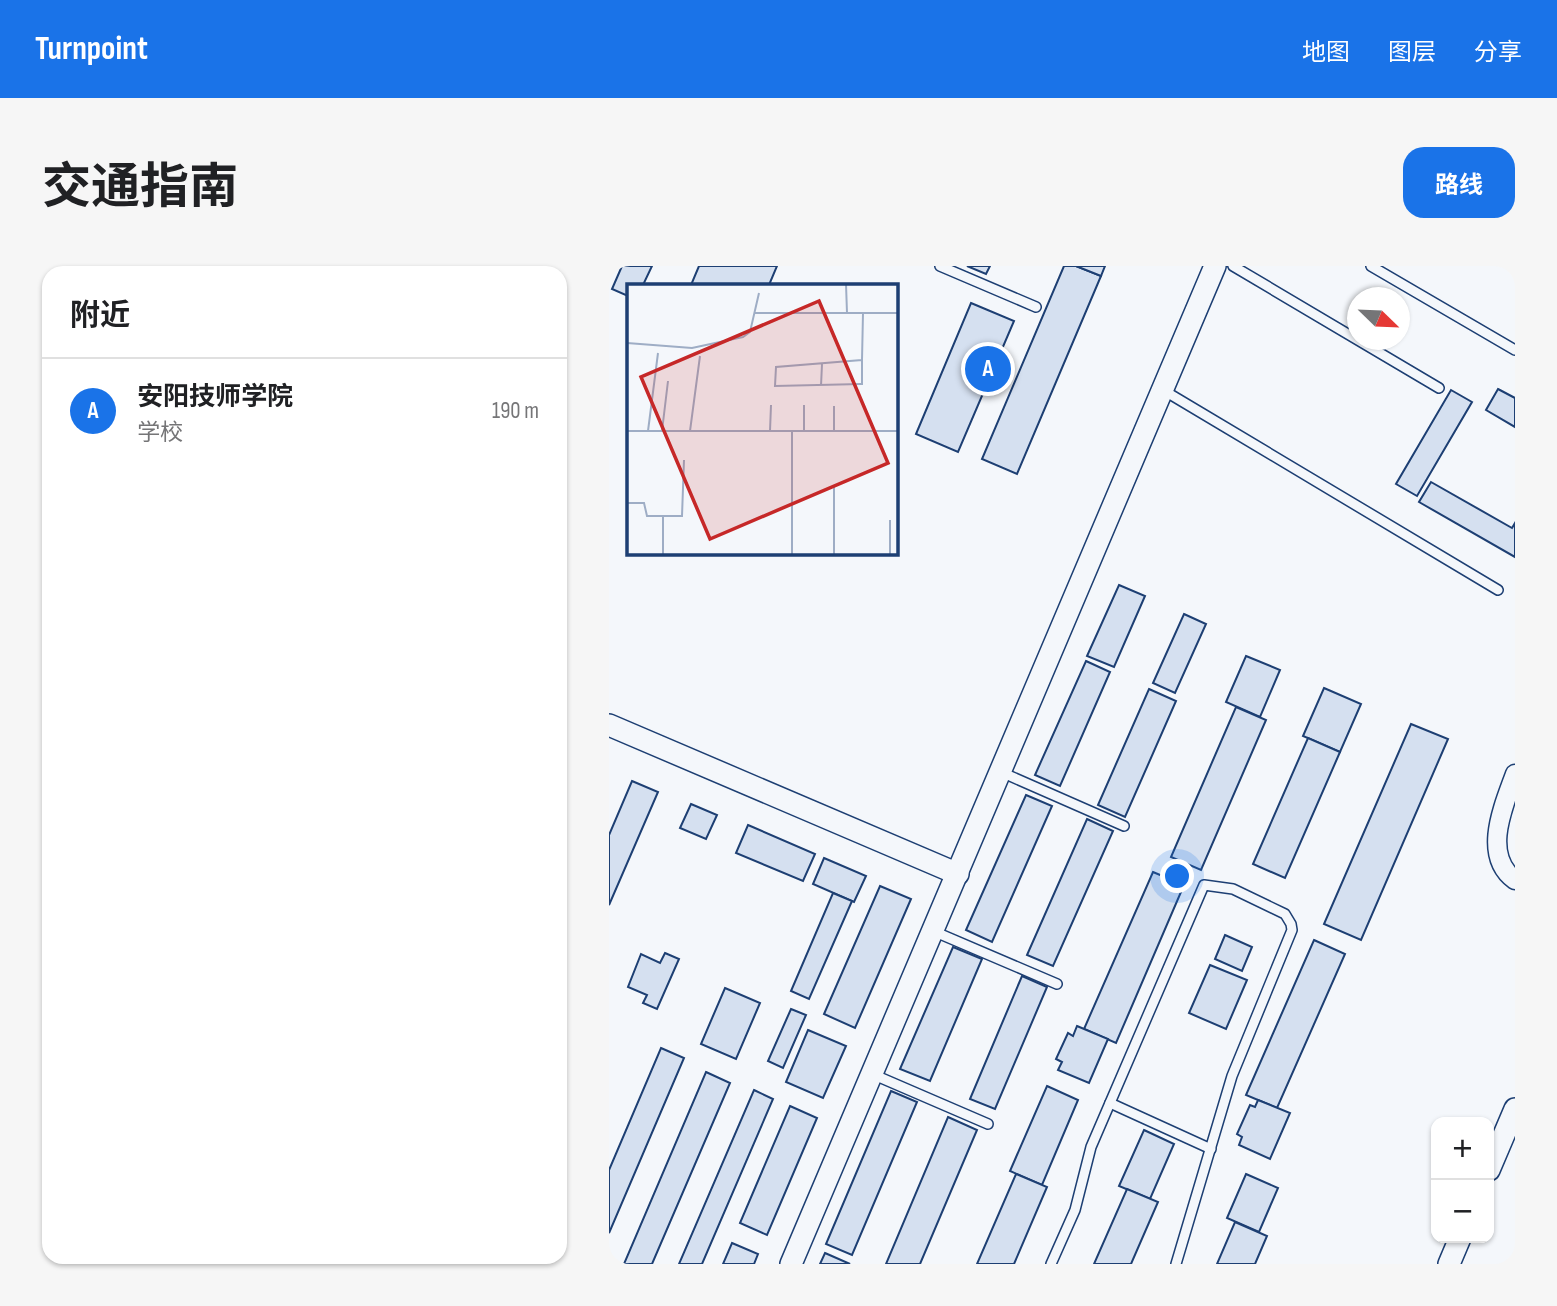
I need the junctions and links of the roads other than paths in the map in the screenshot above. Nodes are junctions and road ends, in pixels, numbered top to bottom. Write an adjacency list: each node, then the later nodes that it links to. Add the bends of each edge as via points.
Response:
1 (940, 266): 5 (lane)
2 (1215, 266): 8 (street)
3 (1233, 266): 7 (lane)
4 (1371, 266): 6 (lane)
5 (1036, 307)
6 (1515, 350)
7 (1439, 388)
8 (1163, 390): 9 (lane); 11 (street)
9 (1498, 590)
10 (609, 725): 14 (street)
11 (1001, 772): 13 (lane); 14 (street)
12 (1515, 774): 15 (street, via 1497,832 1503,866)
13 (1124, 826)
14 (958, 874): 16 (street)
15 (1515, 880)
16 (933, 932): 17 (lane); 18 (street)
17 (1057, 984)
18 (872, 1074): 21 (lane); 25 (street)
19 (1110, 1103): 22 (lane); 22 (lane, via 1204,885 1233,889 1285,914 1292,930 1232,1076); 26 (lane, via 1085,1166 1075,1210)
20 (1515, 1108): 23 (street)
21 (988, 1124)
22 (1212, 1149): 27 (lane)
23 (1494, 1158)
24 (1458, 1243): 28 (street)
25 (791, 1264)
26 (1051, 1264)
27 (1176, 1264)
28 (1449, 1264)

